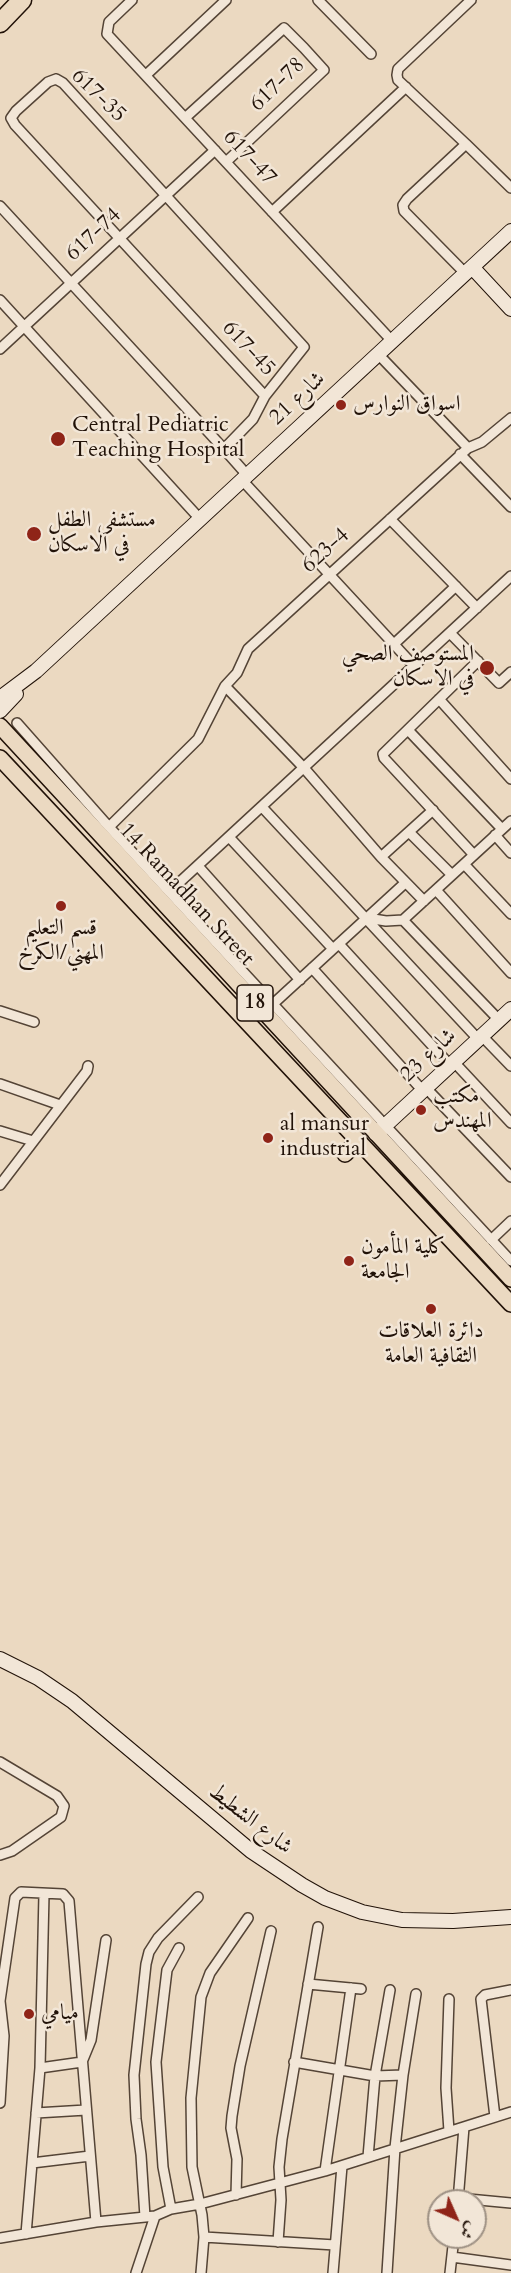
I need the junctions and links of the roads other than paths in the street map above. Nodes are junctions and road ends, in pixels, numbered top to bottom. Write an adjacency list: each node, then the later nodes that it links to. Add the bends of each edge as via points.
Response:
1 (22, 0): 7 (highway)
2 (32, 0): 7 (street)
3 (226, 0): 9 (street)
4 (318, 0): 8 (street)
5 (471, 0): 10 (street, via 398,69 398,80)
6 (129, 1): 9 (street, 617-47, via 109,22 107,34)
7 (0, 25)
8 (371, 54)
9 (146, 75): 11 (street, 617-47)
10 (406, 87): 12 (street); 18 (street)
11 (185, 118): 13 (street, 617-47); 14 (street, 617-78, via 284,27 304,48 324,70)
12 (466, 144): 15 (street); 21 (street, via 406,199 404,211)
13 (215, 150): 14 (street, 617-47); 16 (street, 617-74)
14 (226, 162): 18 (street, 617-47)
15 (511, 188)
16 (166, 195): 20 (street, 617-74); 20 (street, 617-35, via 56,79 16,111 12,118 15,125); 29 (street, 617-45, via 304,347)
17 (0, 206): 22 (street)
18 (272, 212): 26 (street, 617-47)
19 (511, 231): 21 (street, شارع 21)
20 (119, 239): 22 (street, 617-74); 29 (street, 617-45)
21 (468, 270): 24 (street); 26 (street, شارع 21)
22 (71, 283): 25 (street, 617-74); 31 (street)
23 (0, 300): 25 (street)
24 (511, 309)
25 (24, 327): 27 (street, 617-74); 35 (street)
26 (392, 341): 28 (street, شارع 21)
27 (0, 349)
28 (378, 354): 32 (street); 33 (street, شارع 21)
29 (265, 396): 31 (street, via 253,418)
30 (511, 418): 32 (street, 623-4)
31 (224, 449): 33 (street)
32 (464, 451): 34 (street); 36 (street, 623-4)
33 (244, 478): 35 (street, شارع 21); 37 (street)
34 (511, 507)
35 (200, 519): 45 (street, شارع 21)
36 (390, 519): 37 (street, 623-4); 39 (street)
37 (329, 575): 42 (street); 47 (street, 623-4, via 248,649 237,673)
38 (511, 576): 40 (street)
39 (456, 586): 40 (street); 42 (street)
40 (477, 608): 41 (street)
41 (450, 633): 43 (street); 44 (street)
42 (394, 644): 44 (street)
43 (477, 661): 46 (street, via 499,683); 49 (street)
44 (414, 666): 55 (street)
45 (34, 672): 48 (street, شارع 21); 50 (street, شارع 21)
46 (511, 672)
47 (225, 686): 55 (street); 62 (street, 623-4, via 198,739)
48 (0, 698)
49 (439, 699): 53 (street); 56 (street)
50 (0, 711)
51 (17, 723): 58 (street)
52 (0, 726): 57 (main road, 14 Ramadhan Street / 18)
53 (408, 730): 60 (street, via 386,750 384,758); 64 (street)
54 (0, 758): 100 (main road, 14 Ramadhan Street / 18)
55 (304, 768): 59 (street); 68 (street)
56 (511, 778)
57 (56, 788): 58 (main road); 90 (main road, 14 Ramadhan Street / 18)
58 (76, 790): 62 (street)
59 (262, 807): 65 (street); 77 (street)
60 (433, 810): 63 (street); 67 (street)
61 (511, 821): 64 (street)
62 (109, 826): 74 (street)
63 (409, 832): 68 (street); 71 (street)
64 (499, 832): 66 (street); 67 (street)
65 (228, 837): 70 (street); 79 (street)
66 (511, 853)
67 (474, 855): 69 (street)
68 (381, 857): 72 (street)
69 (464, 864): 71 (street); 76 (street)
70 (198, 866): 74 (street); 82 (street)
71 (452, 875): 73 (street)
72 (405, 883): 75 (street); 77 (street)
73 (436, 890): 75 (street); 81 (street)
74 (169, 892): 83 (street)
75 (424, 901): 78 (street)
76 (511, 914)
77 (367, 918): 78 (street); 79 (street); 88 (street)
78 (403, 920): 86 (street)
79 (336, 946): 80 (street); 89 (street)
80 (312, 968): 82 (street); 94 (street)
81 (511, 973)
82 (300, 980): 83 (street)
83 (273, 1004): 90 (street)
84 (511, 1009): 86 (street, شارع 23)
85 (0, 1011): 87 (street)
86 (499, 1020): 88 (street, شارع 23)
87 (34, 1022)
88 (480, 1037): 89 (street, شارع 23); 92 (street)
89 (452, 1064): 94 (street, شارع 23); 96 (street)
90 (320, 1065): 97 (main road, 14 Ramadhan Street / 18)
91 (88, 1066): 95 (street)
92 (511, 1066)
93 (0, 1084): 95 (street)
94 (424, 1089): 97 (street, شارع 23); 103 (street)
95 (60, 1105): 99 (street)
96 (511, 1123)
97 (380, 1130): 105 (main road, 14 Ramadhan Street / 18); 106 (street)
98 (0, 1131): 99 (street)
99 (33, 1141): 102 (street)
100 (358, 1141): 101 (main road); 111 (main road, 14 Ramadhan Street / 18)
101 (345, 1154)
102 (4, 1171): 104 (street)
103 (511, 1177)
104 (0, 1185)
105 (425, 1187): 106 (main road); 110 (main road, 14 Ramadhan Street / 18)
106 (449, 1194): 108 (street)
107 (511, 1221): 108 (street)
108 (491, 1240): 109 (street)
109 (511, 1261)
110 (511, 1279)
111 (511, 1304)
112 (0, 1659): 117 (street, شارع الشطيط, via 72,1701 242,1844 319,1894 362,1912 402,1920)
113 (0, 1762): 114 (street, via 57,1796 64,1806 61,1817)
114 (0, 1855)
115 (44, 1894): 128 (street, via 63,1894 69,1901); 130 (street); 134 (street, via 21,1892 15,1898 0,2001 4,2036)
116 (198, 1896): 154 (street, via 158,1938 146,1964 134,2075)
117 (511, 1917)
118 (248, 1918): 152 (street, via 210,1973 201,1997 191,2098 192,2167)
119 (318, 1927): 123 (street)
120 (271, 1931): 149 (street, via 232,2116)
121 (106, 1940): 128 (street, via 91,2040)
122 (179, 1948): 153 (street, via 166,1970 156,2062 163,2167)
123 (308, 1984): 129 (street); 131 (street, via 356,1989)
124 (390, 1990): 133 (street)
125 (511, 1990): 138 (street, via 481,1999)
126 (416, 1994): 132 (street)
127 (449, 1999): 140 (street)
128 (82, 2062): 130 (street); 135 (street)
129 (294, 2062): 131 (street); 147 (street)
130 (40, 2068): 137 (street)
131 (340, 2071): 133 (street); 146 (street)
132 (403, 2075): 133 (street); 141 (street)
133 (375, 2076): 143 (street)
134 (0, 2103)
135 (86, 2110): 137 (street); 142 (street)
136 (511, 2112): 138 (street)
137 (36, 2114): 144 (street)
138 (495, 2117): 139 (street)
139 (464, 2127): 140 (street); 148 (street)
140 (449, 2131): 141 (street)
141 (395, 2148): 143 (street); 167 (street)
142 (90, 2156): 144 (street); 155 (street)
143 (368, 2157): 145 (street)
144 (32, 2163): 156 (street)
145 (342, 2166): 146 (street); 160 (street)
146 (325, 2171): 147 (street)
147 (279, 2184): 149 (street); 159 (street)
148 (459, 2189)
149 (236, 2195): 152 (street)
150 (487, 2201): 151 (street)
151 (511, 2203)
152 (200, 2204): 153 (street); 157 (street)
153 (171, 2209): 154 (street)
154 (150, 2217): 155 (street); 164 (street)
155 (96, 2222): 156 (street)
156 (26, 2234): 158 (street)
157 (204, 2237): 159 (street); 165 (street)
158 (0, 2238)
159 (278, 2242): 160 (street)
160 (335, 2245): 166 (street)
161 (453, 2249): 162 (street)
162 (452, 2257): 163 (street); 168 (street)
163 (511, 2265)
164 (136, 2273)
165 (201, 2273)
166 (333, 2273)
167 (387, 2273)
168 (450, 2273)

